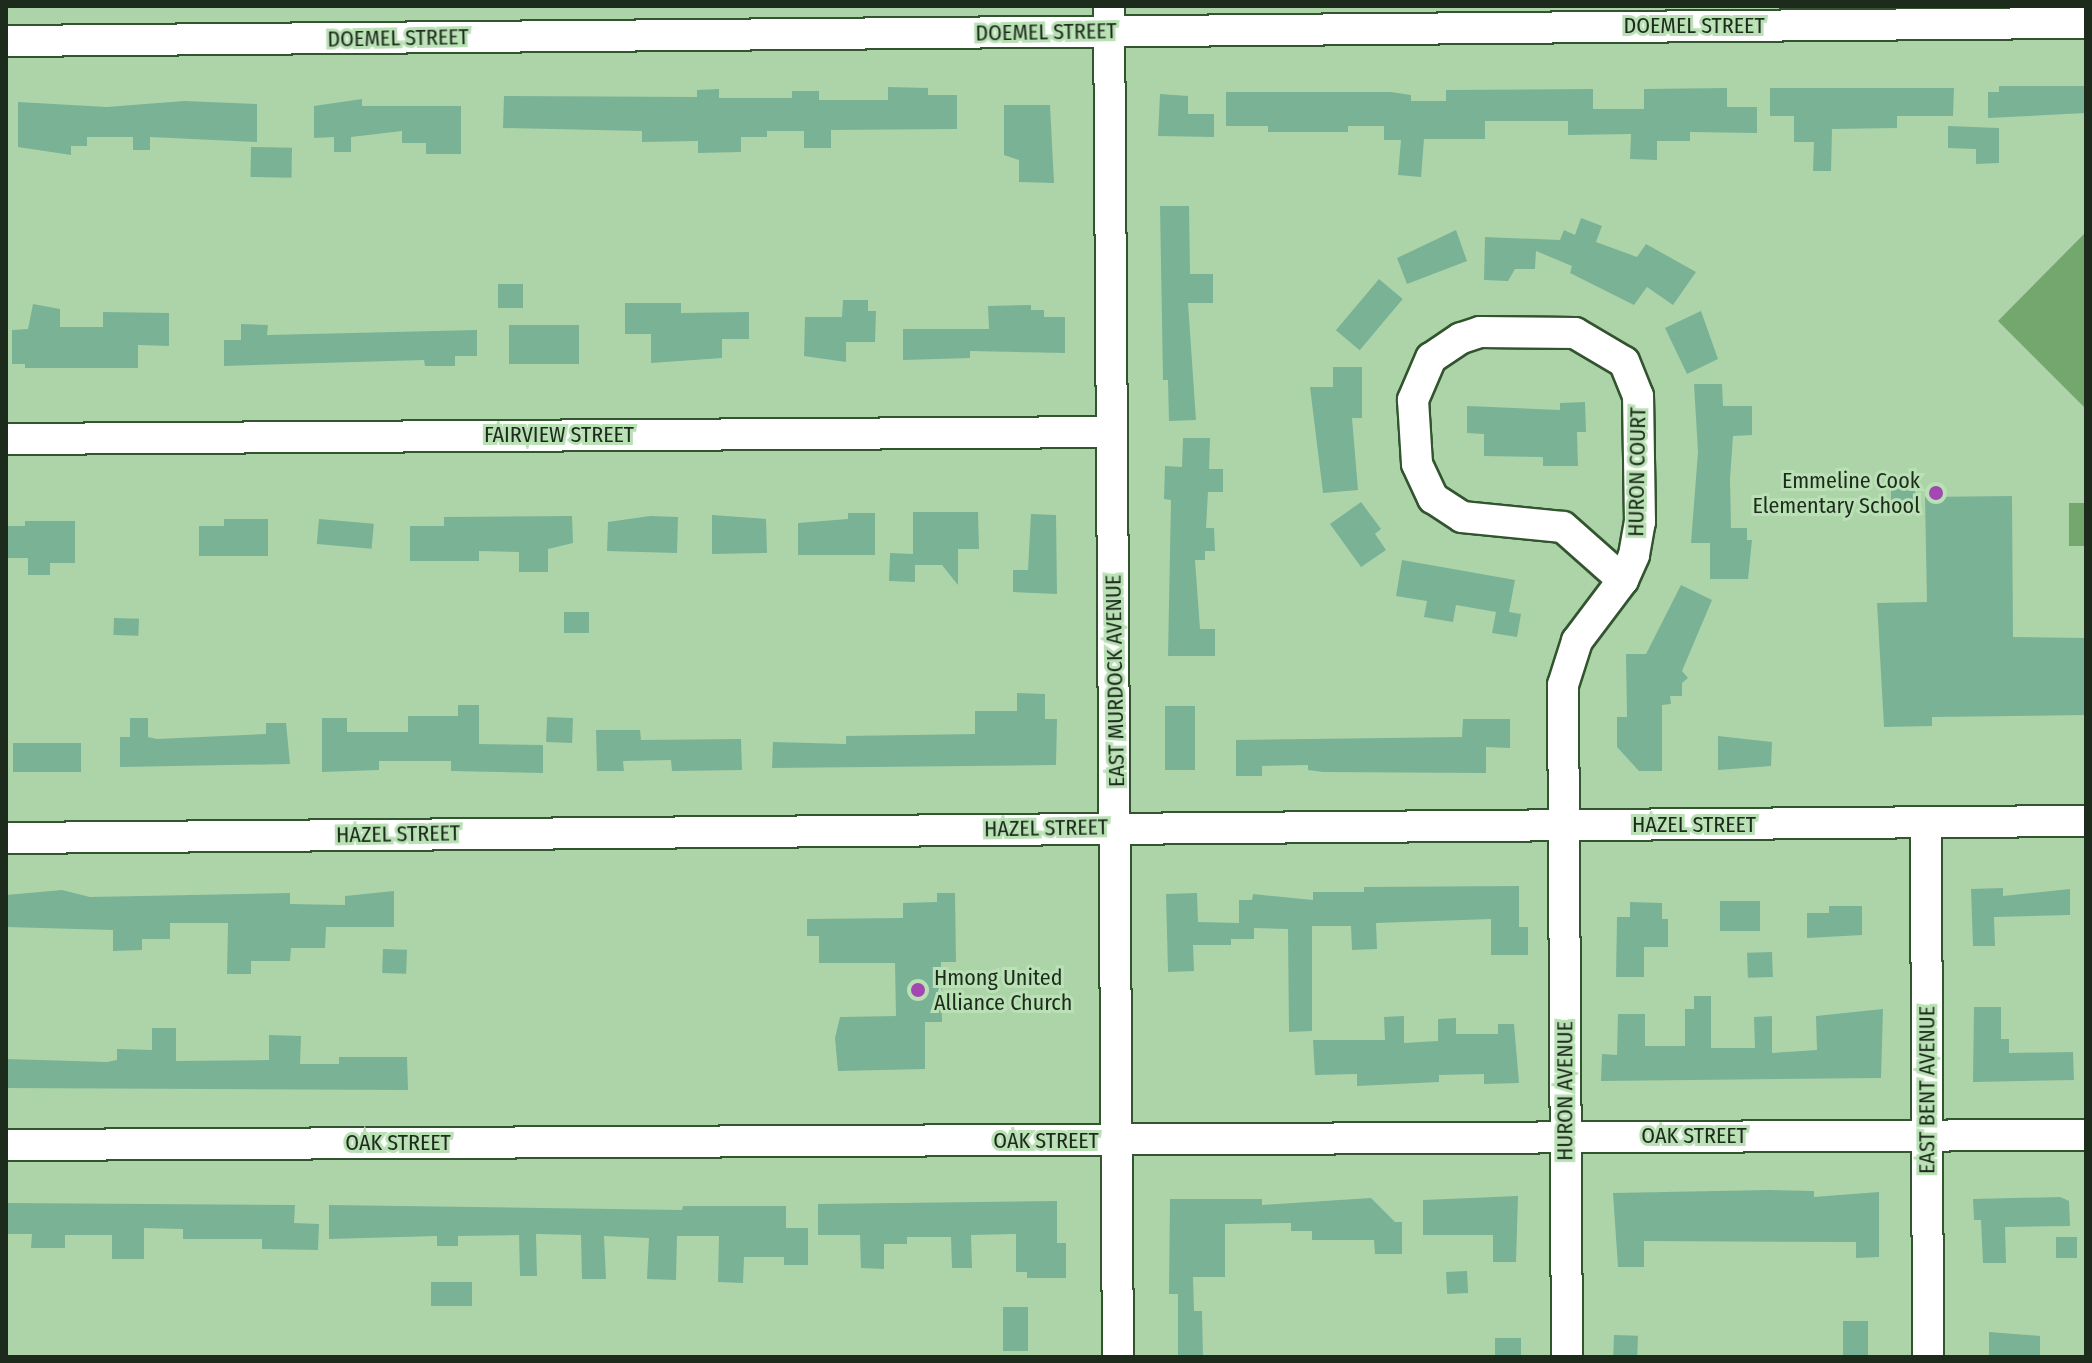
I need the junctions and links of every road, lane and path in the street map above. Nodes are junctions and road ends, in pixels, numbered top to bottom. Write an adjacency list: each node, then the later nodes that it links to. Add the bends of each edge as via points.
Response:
1 (1109, 18): 2 (street, DOEMEL STREET); 3 (street, DOEMEL STREET); 4 (street, EAST MURDOCK AVENUE)
2 (2086, 23)
3 (6, 41)
4 (1112, 432): 5 (street, FAIRVIEW STREET); 10 (street, EAST MURDOCK AVENUE)
5 (6, 439)
6 (1623, 580): 6 (street, HURON COURT, via 1640,522 1638,396 1624,362 1595,341 1556,332 1480,332 1431,358 1413,400 1417,464 1433,498 1462,517 1563,527); 9 (street, HURON COURT, via 1577,641 1566,672)
7 (2086, 821): 8 (street, HAZEL STREET)
8 (1926, 823): 9 (street, HAZEL STREET); 13 (street, EAST BENT AVENUE)
9 (1565, 824): 10 (street, HAZEL STREET); 14 (street, HURON AVENUE)
10 (1116, 827): 11 (street, HAZEL STREET); 15 (street, EAST MURDOCK AVENUE)
11 (6, 838)
12 (2086, 1135): 13 (street, OAK STREET)
13 (1927, 1136): 14 (street, OAK STREET); 19 (street, EAST BENT AVENUE)
14 (1566, 1137): 15 (street, OAK STREET); 18 (street, HURON AVENUE)
15 (1118, 1141): 16 (street, OAK STREET); 17 (street, EAST MURDOCK AVENUE)
16 (6, 1145)
17 (1118, 1357)
18 (1567, 1357)
19 (1928, 1357)

